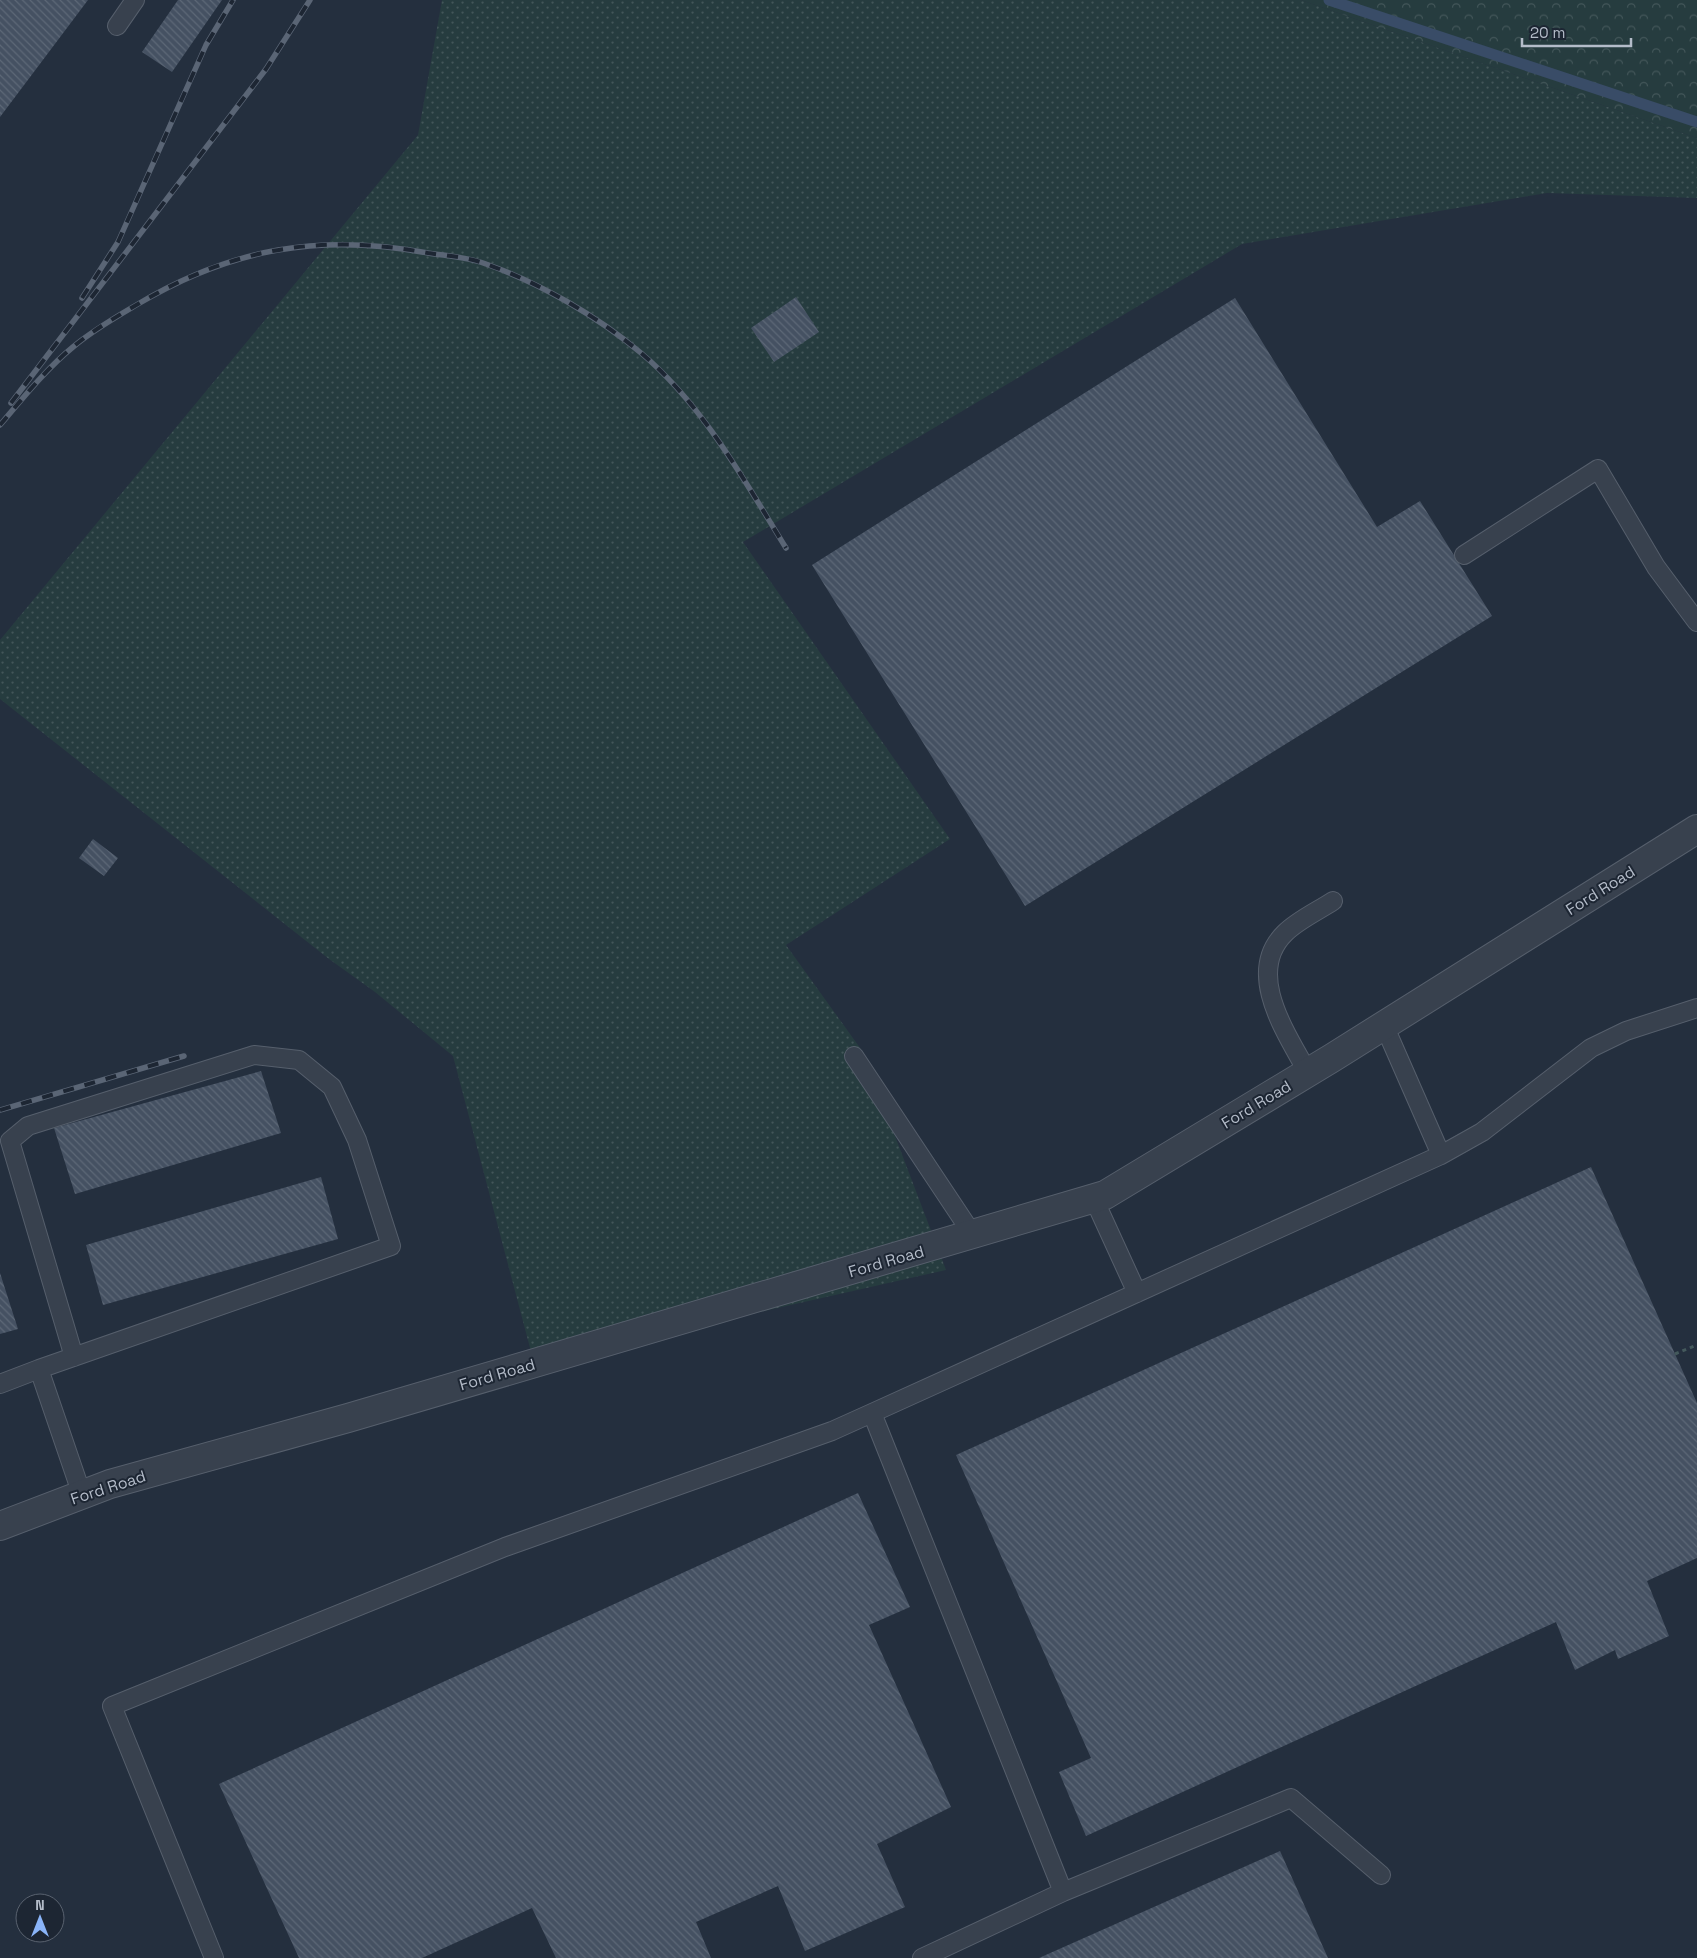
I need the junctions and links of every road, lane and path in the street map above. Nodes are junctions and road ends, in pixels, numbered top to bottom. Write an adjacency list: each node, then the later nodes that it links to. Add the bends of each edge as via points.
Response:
1 (135, 0): 2 (lane)
2 (117, 26)
3 (1464, 555): 4 (lane, via 1598,469 1656,567)
4 (1697, 622)
5 (1697, 829): 8 (street, Ford Road)
6 (1333, 901): 10 (lane, via 1286,933 1273,950 1267,974 1275,1012)
7 (1697, 1008): 11 (lane, via 1626,1031 1591,1048 1482,1132)
8 (1384, 1025): 10 (street, Ford Road); 11 (lane)
9 (854, 1056): 13 (lane)
10 (1308, 1073): 12 (street, Ford Road)
11 (1441, 1155): 14 (lane)
12 (1094, 1199): 13 (street, Ford Road); 14 (lane)
13 (973, 1235): 21 (street, Ford Road, via 110,1484)
14 (1137, 1293): 20 (lane)
15 (1697, 1345): 16 (path)
16 (1675, 1354)
17 (74, 1357): 17 (lane, via 391,1246 357,1140 332,1088 299,1060 254,1055 28,1126 10,1141); 18 (lane)
18 (39, 1369): 19 (lane); 21 (lane)
19 (0, 1384)
20 (872, 1413): 24 (lane); 25 (lane, via 505,1547 112,1706)
21 (82, 1495): 22 (street, Ford Road)
22 (0, 1526)
23 (1381, 1875): 24 (lane, via 1291,1798)
24 (1063, 1892): 26 (lane)
25 (214, 1958)
26 (922, 1958)

